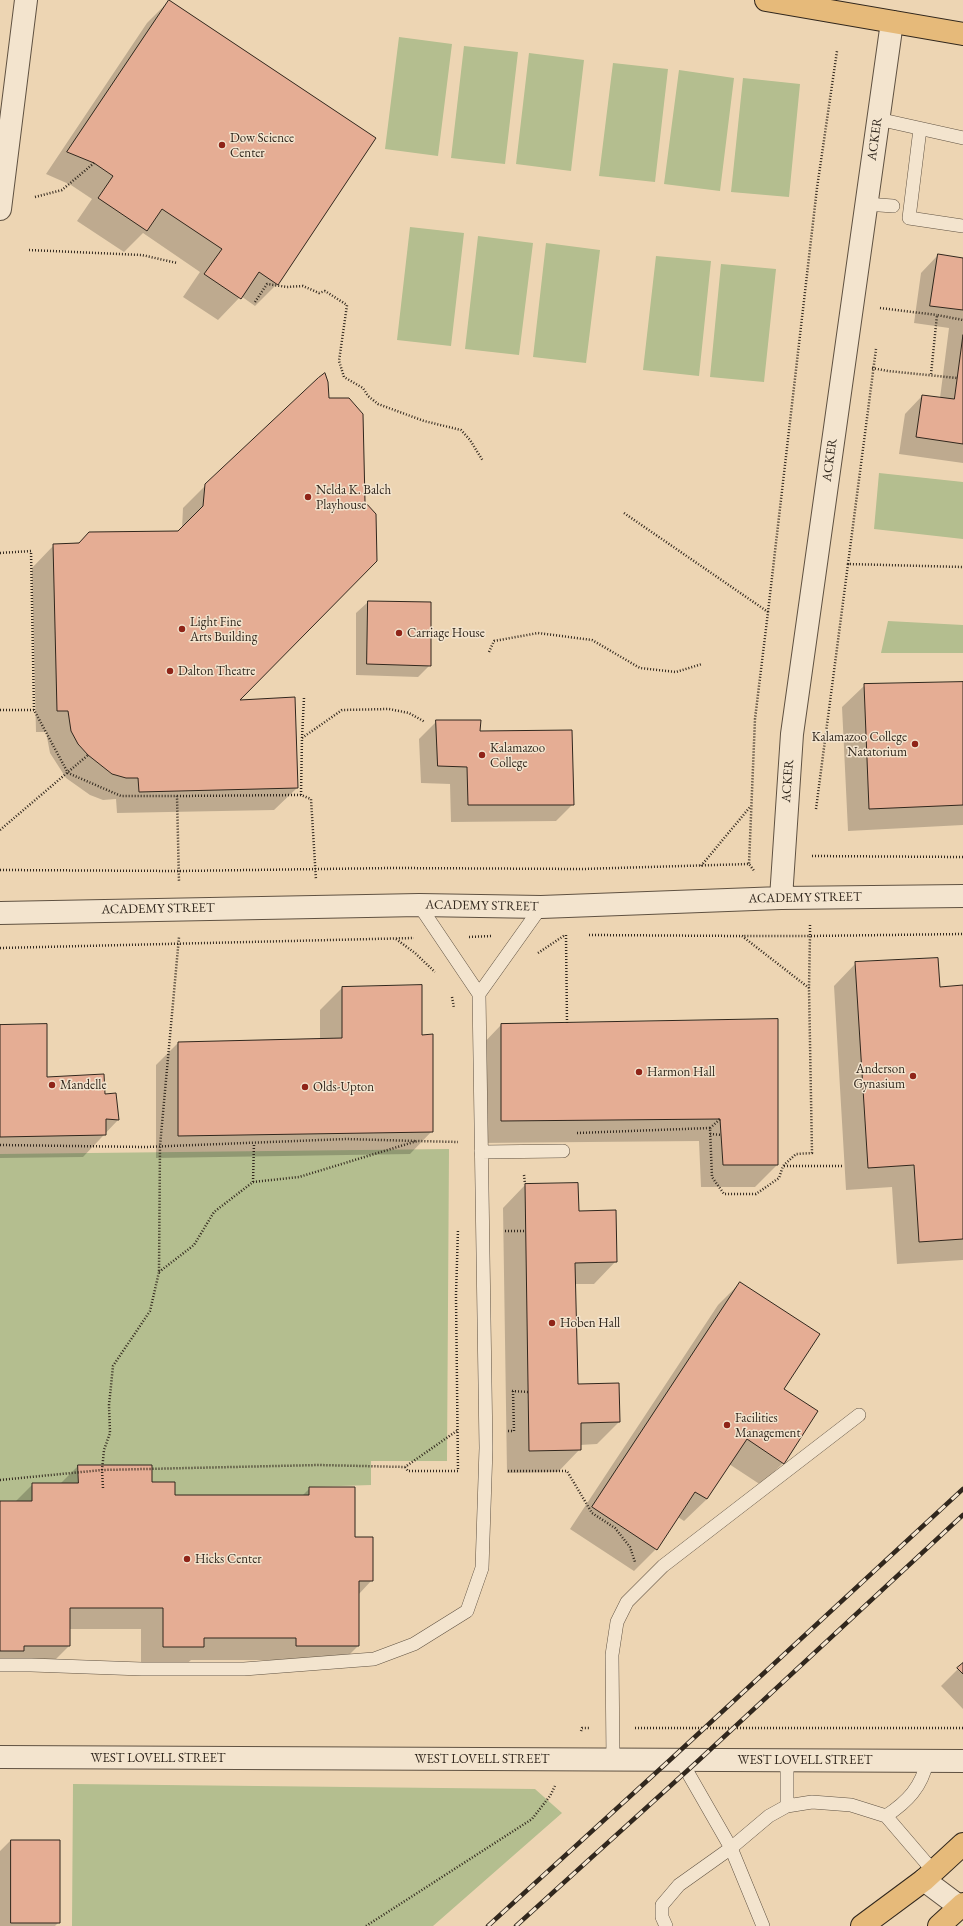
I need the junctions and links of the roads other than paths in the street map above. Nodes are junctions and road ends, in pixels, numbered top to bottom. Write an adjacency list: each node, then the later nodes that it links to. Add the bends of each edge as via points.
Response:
1 (26, 0): 8 (street)
2 (766, 0): 3 (main road)
3 (892, 22): 4 (main road); 5 (street, ACKER)
4 (963, 34)
5 (878, 119): 6 (lane); 9 (street, ACKER)
6 (920, 129): 7 (lane); 12 (lane, via 909,218)
7 (963, 138)
8 (3, 167): 11 (street)
9 (866, 204): 10 (lane); 14 (street, ACKER, via 792,734)
10 (893, 206)
11 (0, 209)
12 (963, 226)
13 (963, 896): 14 (street, ACADEMY STREET)
14 (780, 898): 16 (street, ACADEMY STREET)
15 (420, 905): 16 (street, ACADEMY STREET); 17 (street, ACADEMY STREET); 18 (lane)
16 (541, 907): 18 (lane)
17 (0, 913)
18 (479, 994): 20 (lane)
19 (563, 1151): 20 (lane)
20 (481, 1152): 22 (lane, via 486,1448 482,1568 467,1611 414,1644 374,1659 244,1669)
21 (859, 1415): 25 (lane, via 663,1566 627,1602 617,1622 612,1655)
22 (0, 1665)
23 (0, 1757): 25 (street, WEST LOVELL STREET)
24 (963, 1759): 28 (street, WEST LOVELL STREET)
25 (613, 1760): 26 (street, WEST LOVELL STREET)
26 (680, 1760): 27 (street, WEST LOVELL STREET); 32 (lane)
27 (787, 1760): 28 (street, WEST LOVELL STREET); 29 (lane)
28 (927, 1761): 30 (lane, via 924,1774 912,1796)
29 (787, 1806): 30 (lane, via 812,1802 851,1805); 32 (lane, via 769,1816)
30 (886, 1816): 33 (lane)
31 (963, 1844): 33 (main road)
32 (731, 1848): 35 (lane, via 679,1885 662,1905 662,1917); 36 (lane)
33 (929, 1876): 34 (street); 37 (main road)
34 (962, 1906): 38 (main road)
35 (666, 1926)
36 (763, 1926)
37 (862, 1926)
38 (939, 1926)

